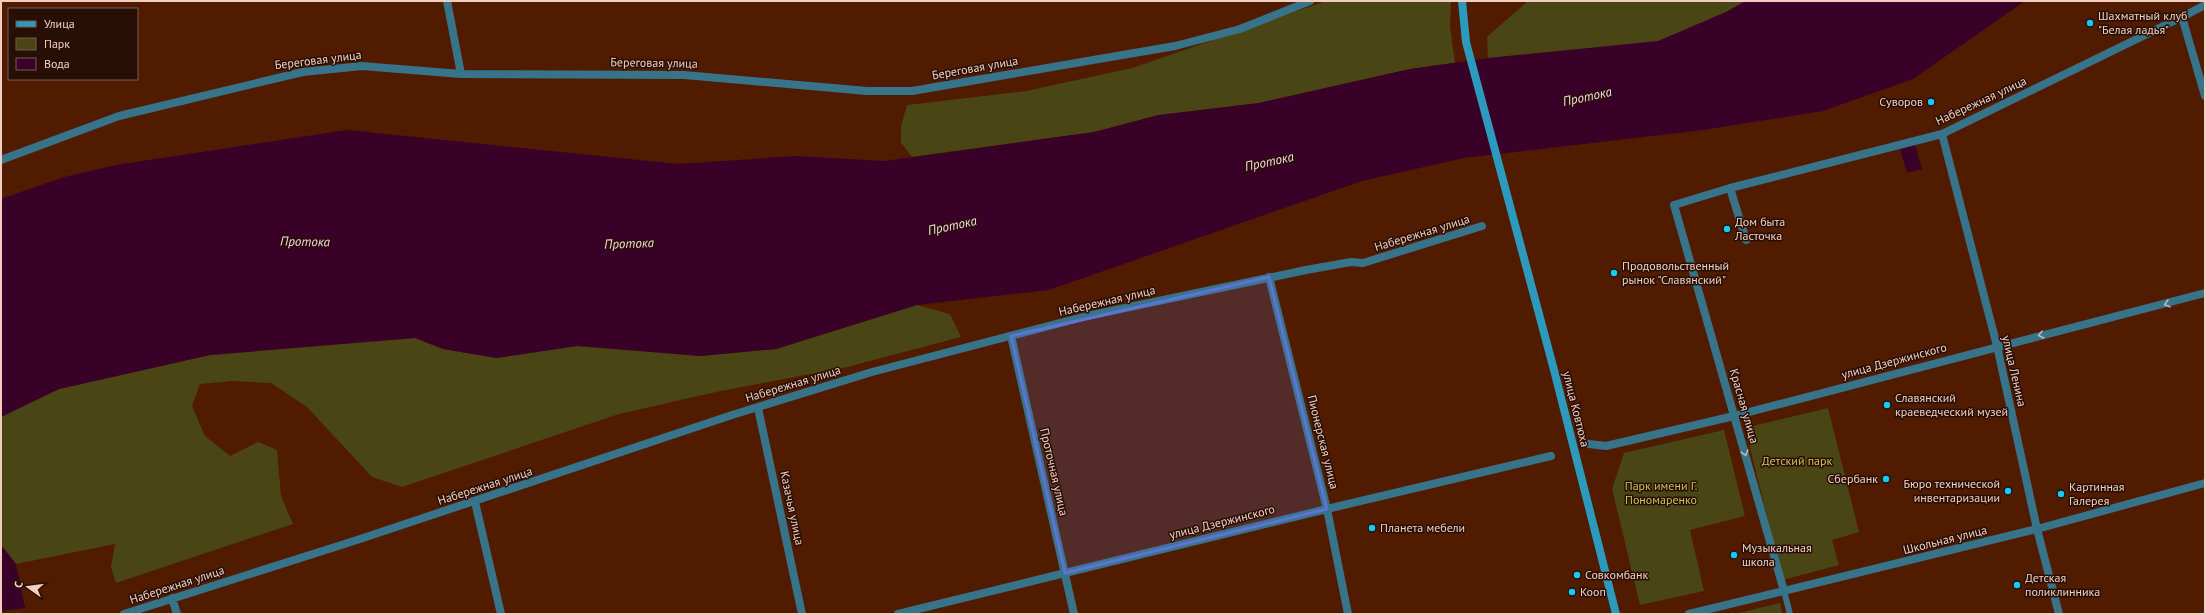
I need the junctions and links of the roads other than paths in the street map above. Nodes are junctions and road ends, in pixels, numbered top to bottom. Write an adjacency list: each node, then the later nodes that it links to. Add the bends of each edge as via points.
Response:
1 (447, 1): 6 (street)
2 (1310, 1): 6 (street, Береговая улица, via 1240,28 1175,46 912,91 867,91 684,74)
3 (1462, 1): 36 (main road, улица Ковтюха, via 1466,42)
4 (2205, 5): 5 (street, Набережная улица)
5 (2182, 17): 7 (street); 8 (street, Набережная улица)
6 (461, 74): 9 (street, Береговая улица, via 362,66 287,75 119,116)
7 (2205, 96)
8 (1942, 134): 10 (street, Набережная улица); 17 (street, улица Ленина)
9 (1, 160)
10 (1730, 188): 11 (street, Набережная улица); 13 (street)
11 (1674, 205): 19 (street, Красная улица)
12 (1482, 226): 14 (street, Набережная улица, via 1363,263 1351,262)
13 (1746, 240)
14 (1269, 277): 16 (street, Набережная улица, via 1087,316); 24 (street, Пионерская улица)
15 (2205, 293): 17 (street, улица Дзержинского, one-way to 17)
16 (1011, 336): 18 (street, Набережная улица, via 872,372); 26 (street, Проточная улица)
17 (1997, 346): 19 (street, улица Дзержинского); 25 (street, улица Ленина)
18 (758, 408): 23 (street, Набережная улица); 32 (street, Казачья улица)
19 (1734, 416): 20 (street, улица Дзержинского, via 1606,446); 27 (street, Красная улица, one-way to 27)
20 (1589, 444)
21 (1551, 456): 24 (street, улица Дзержинского)
22 (2205, 483): 25 (street, Школьная улица)
23 (475, 502): 28 (street, Набережная улица); 31 (street)
24 (1327, 509): 26 (street, улица Дзержинского); 35 (street, Пионерская улица)
25 (2037, 529): 27 (street, Школьная улица); 39 (street, улица Ленина)
26 (1065, 573): 33 (street, улица Дзержинского); 34 (street, Проточная улица)
27 (1784, 591): 37 (street, Школьная улица); 38 (street, Красная улица)
28 (172, 598): 29 (street, Набережная улица); 30 (street)
29 (124, 614)
30 (177, 614)
31 (501, 614)
32 (802, 614)
33 (898, 614)
34 (1074, 614)
35 (1348, 614)
36 (1616, 614)
37 (1689, 614)
38 (1790, 614)
39 (2059, 614)

